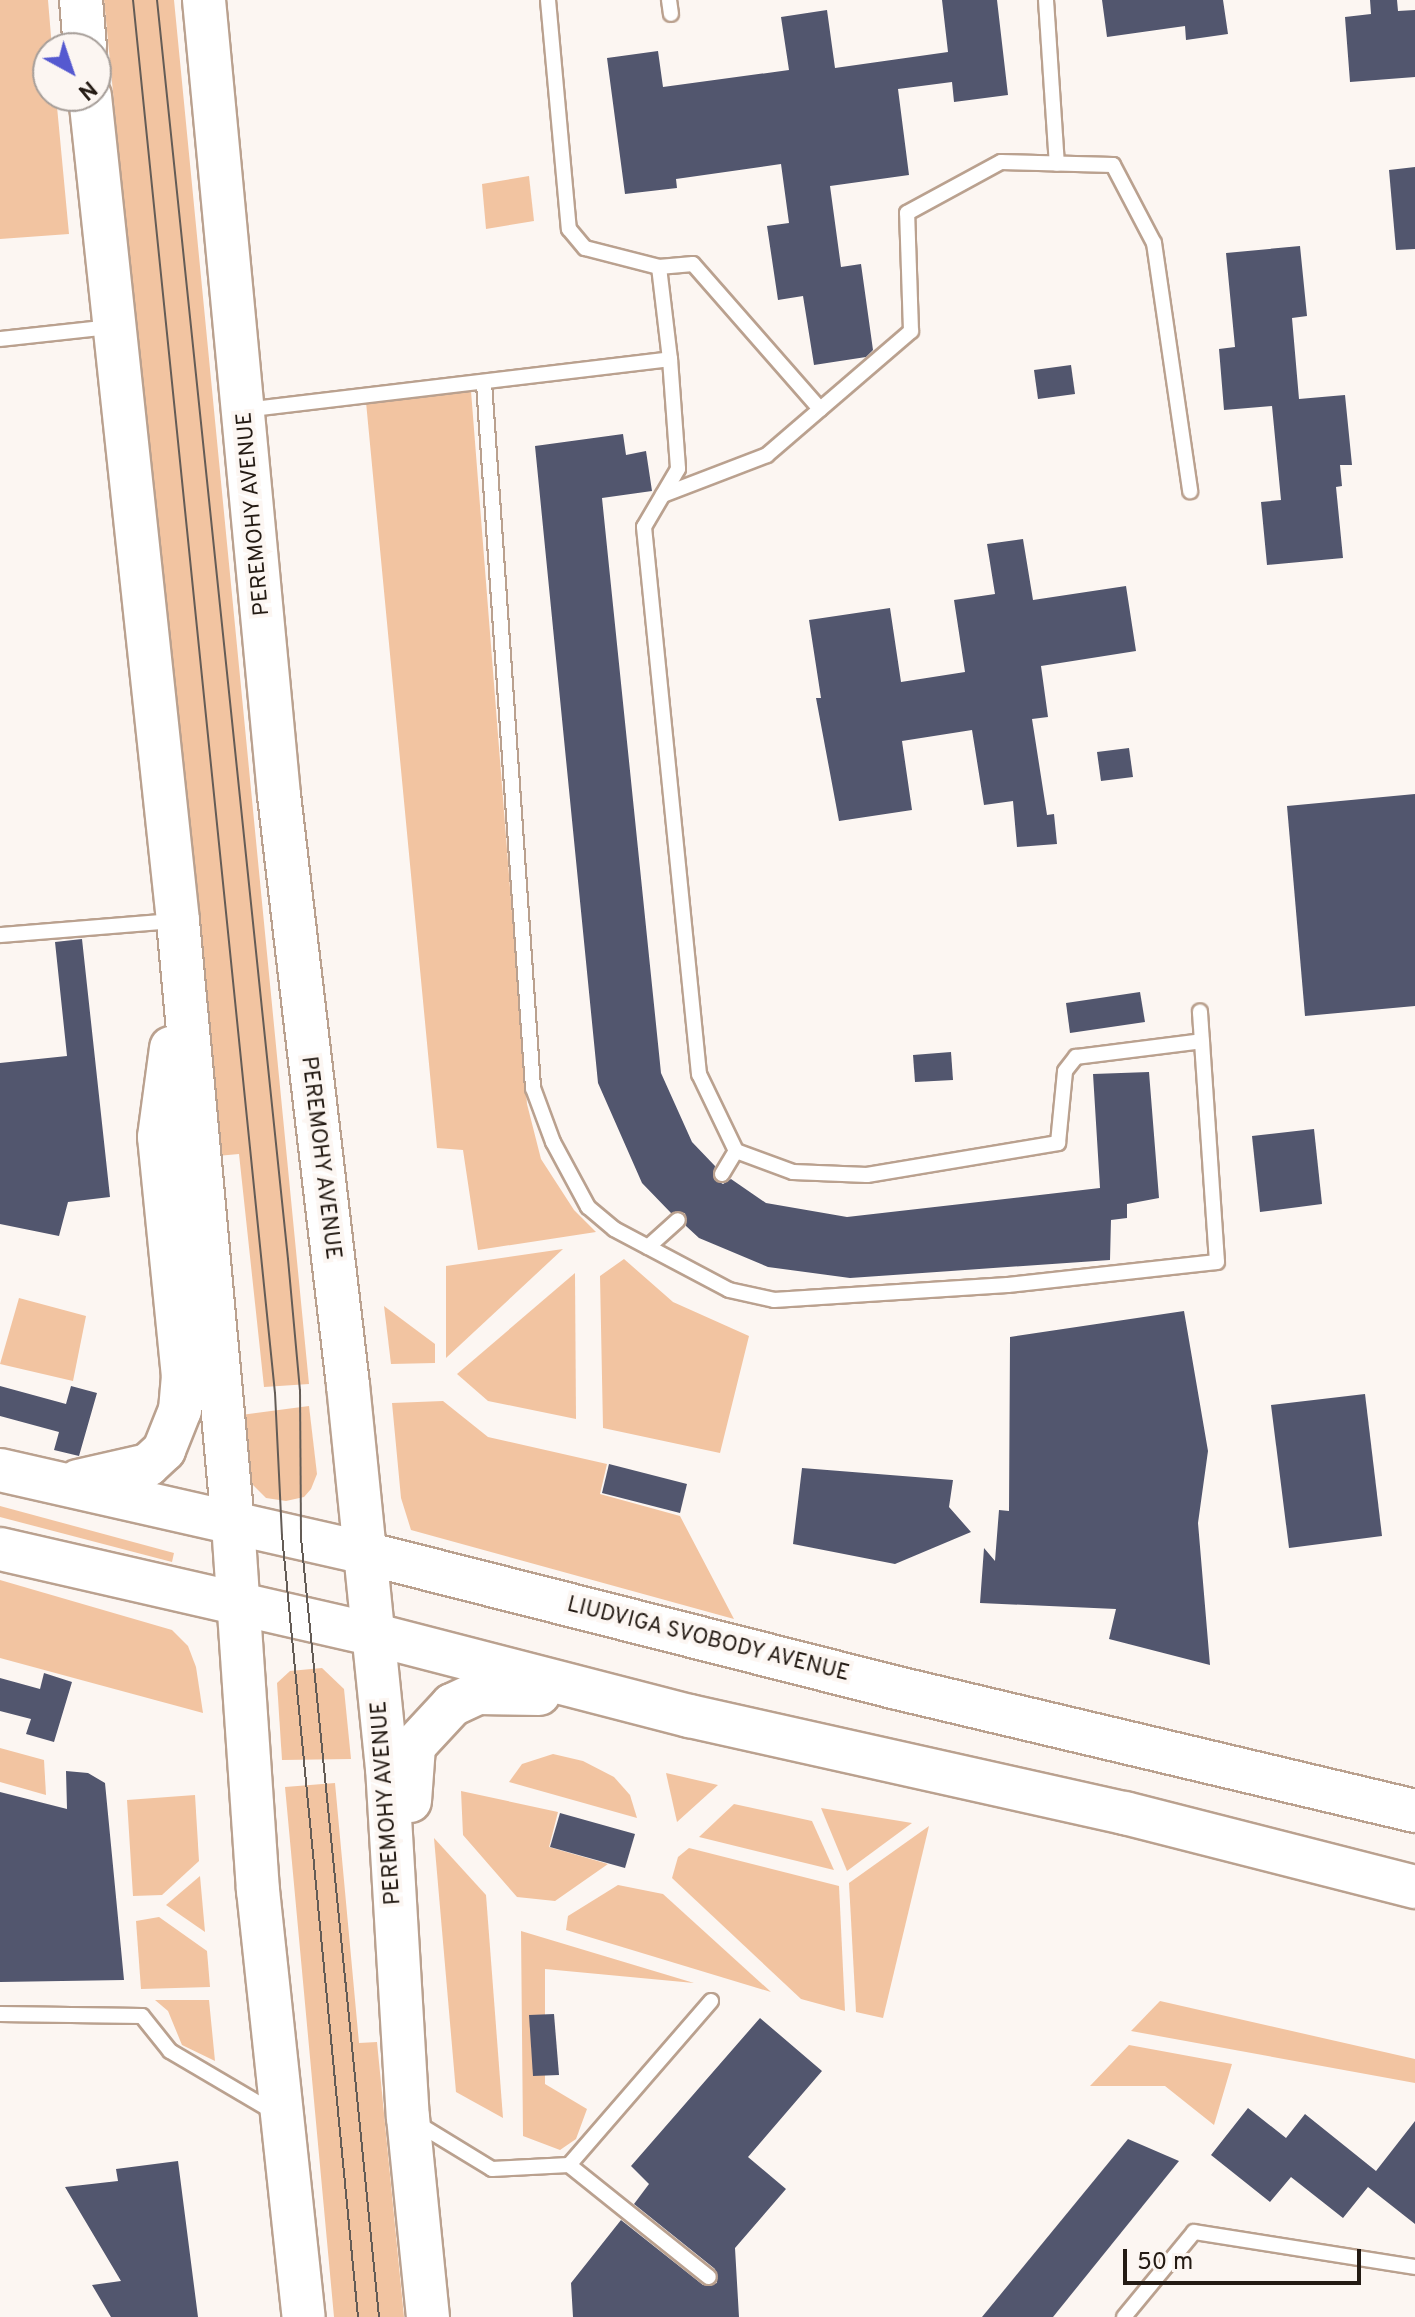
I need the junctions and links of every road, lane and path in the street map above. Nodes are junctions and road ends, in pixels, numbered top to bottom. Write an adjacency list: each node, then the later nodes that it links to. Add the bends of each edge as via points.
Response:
1 (81, 0): 5 (main road)
2 (204, 0): 14 (main road, PEREMOHY AVENUE)
3 (548, 0): 8 (lane, via 569,229 585,248)
4 (1046, 0): 7 (lane)
5 (84, 32)
6 (91, 112): 9 (main road)
7 (1057, 164): 13 (lane, via 1001,162 907,213 911,331); 15 (lane, via 1113,165 1154,243)
8 (659, 267): 11 (lane); 13 (lane, via 693,264)
9 (111, 327): 10 (lane); 17 (main road)
10 (0, 339)
11 (670, 359): 12 (lane); 16 (lane, via 678,469)
12 (484, 383): 14 (lane); 25 (lane, via 533,1088 553,1142 588,1207)
13 (820, 409): 16 (lane, via 767,455)
14 (244, 410): 30 (main road, PEREMOHY AVENUE, via 292,917)
15 (1190, 491)
16 (663, 495): 22 (lane, via 644,527 699,1074)
17 (178, 921): 18 (lane); 19 (main road)
18 (0, 935)
19 (181, 976): 27 (main road, via 159,1137 183,1377 180,1410 164,1450 148,1465 128,1474); 28 (main road)
20 (1200, 1012): 21 (lane)
21 (1202, 1041): 22 (lane, via 1076,1057 1065,1071 1058,1143 867,1175 793,1172); 25 (lane, via 1217,1262 1008,1285 774,1300 729,1290)
22 (736, 1151): 23 (lane)
23 (722, 1174)
24 (678, 1220): 25 (lane)
25 (648, 1247)
26 (0, 1470): 27 (main road, LIUDVIGA SVOBODY AVENUE)
27 (61, 1484): 28 (main road, LIUDVIGA SVOBODY AVENUE)
28 (233, 1524): 30 (main road, LIUDVIGA SVOBODY AVENUE); 31 (main road)
29 (0, 1549): 31 (main road)
30 (365, 1553): 32 (main road, PEREMOHY AVENUE); 34 (main road, LIUDVIGA SVOBODY AVENUE)
31 (239, 1604): 32 (main road); 39 (main road, via 258,1890)
32 (372, 1634): 33 (main road); 38 (main road, PEREMOHY AVENUE, via 387,1767)
33 (635, 1702): 35 (main road, via 1125,1813); 38 (main road, via 478,1693 452,1705 414,1746 409,1793 427,2083)
34 (1415, 1811)
35 (1415, 1887)
36 (711, 2001): 40 (lane)
37 (0, 2014): 39 (lane, via 142,2016 170,2051)
38 (408, 2117): 40 (lane, via 492,2169); 44 (main road, PEREMOHY AVENUE)
39 (284, 2118): 43 (main road)
40 (569, 2165): 42 (lane)
41 (1415, 2267): 45 (lane, via 1194,2232)
42 (709, 2277)
43 (304, 2317)
44 (428, 2317)
45 (1124, 2317)

